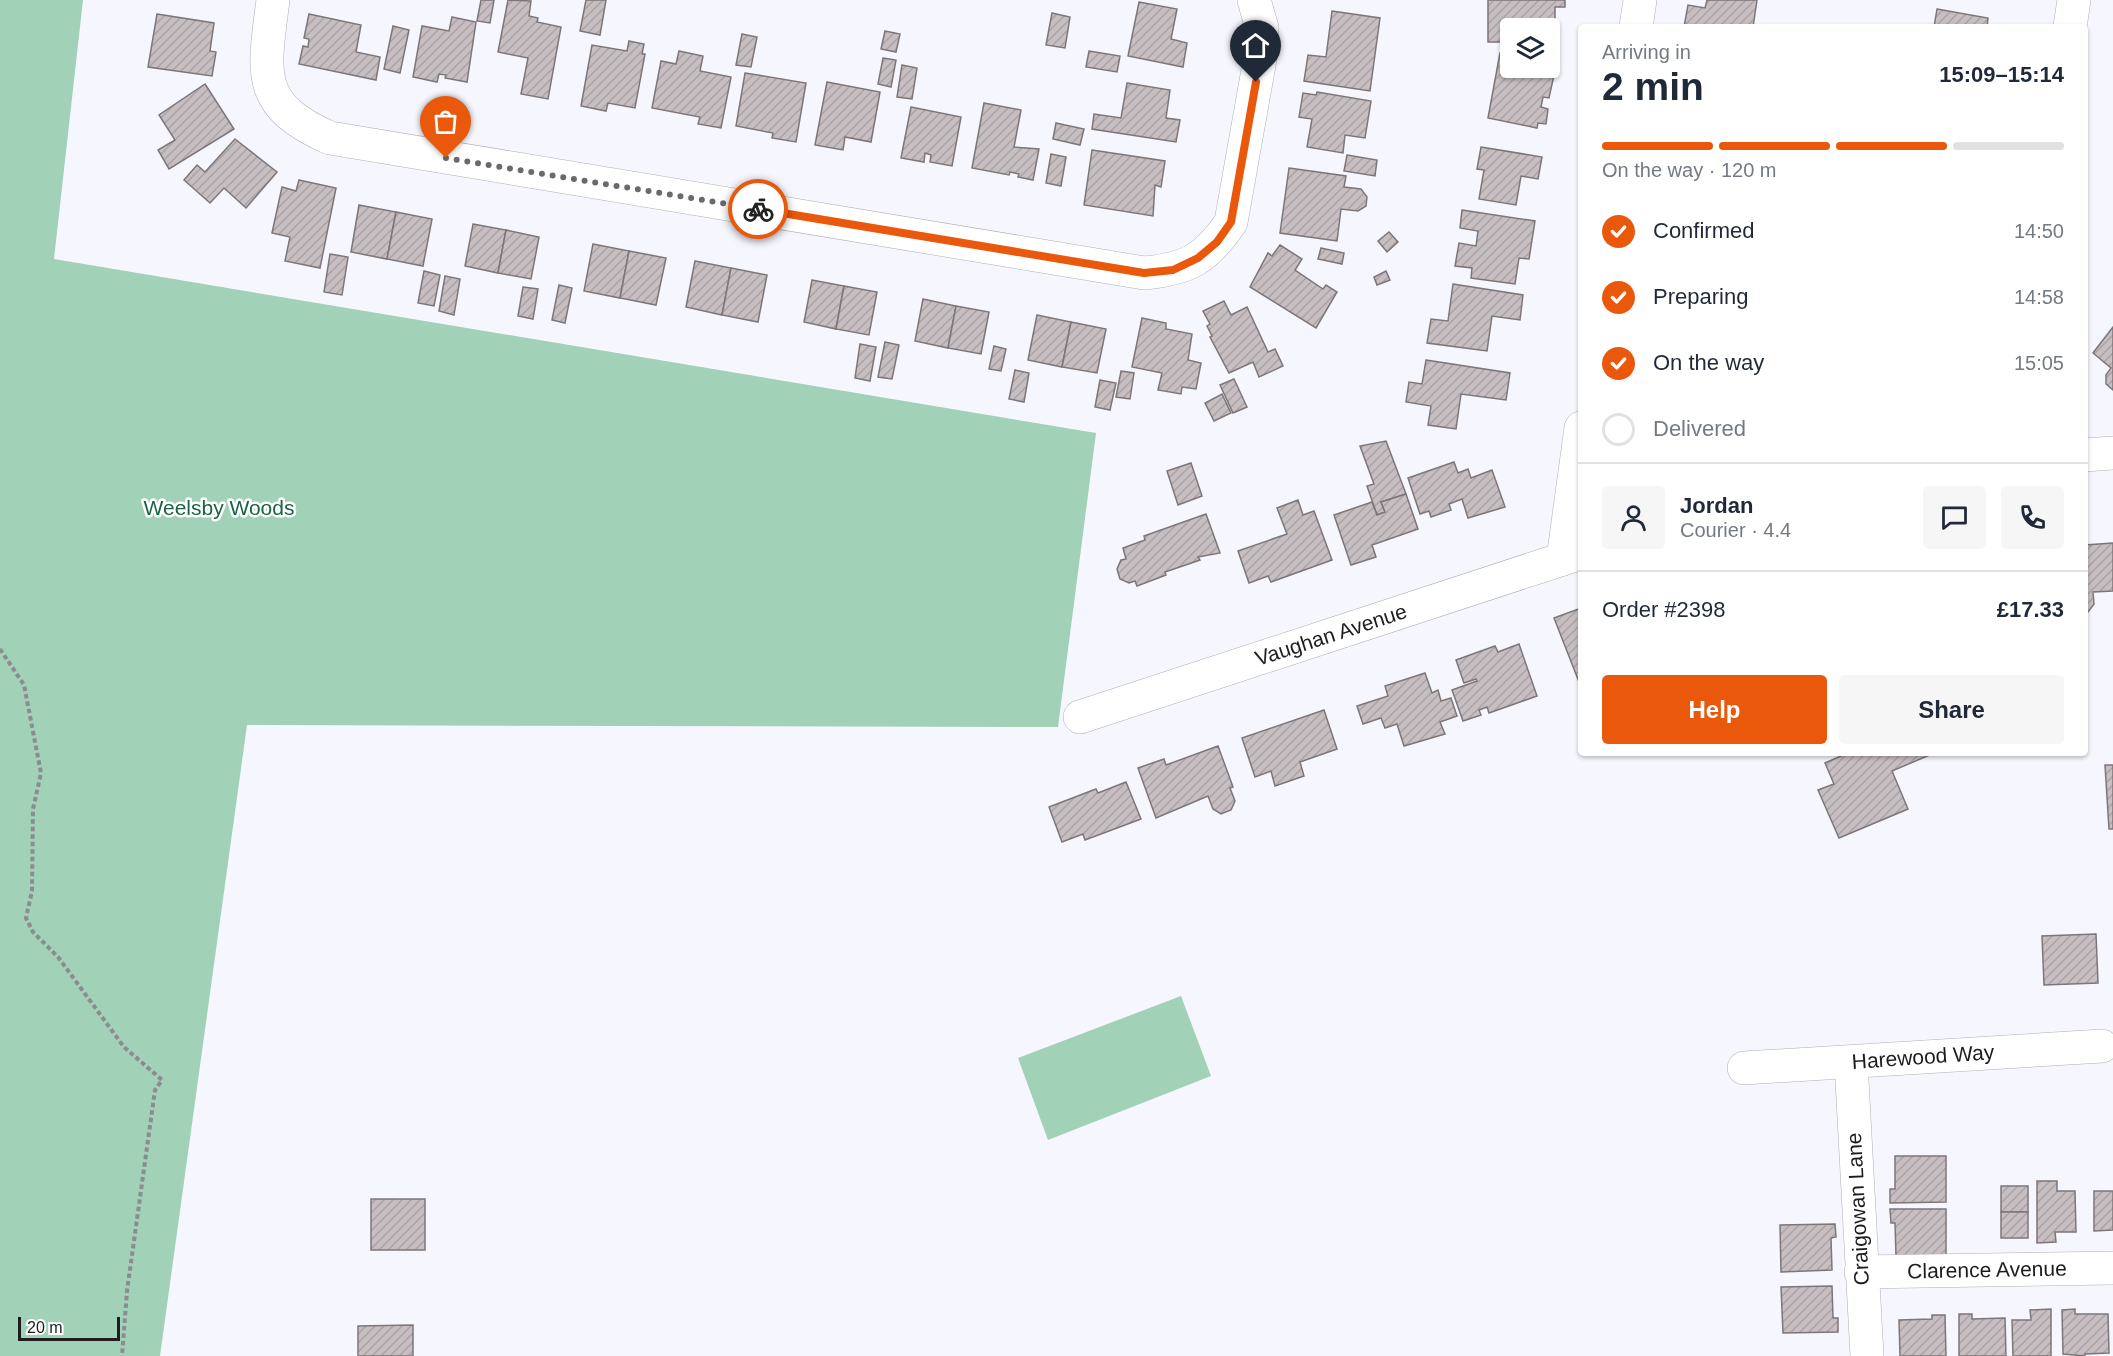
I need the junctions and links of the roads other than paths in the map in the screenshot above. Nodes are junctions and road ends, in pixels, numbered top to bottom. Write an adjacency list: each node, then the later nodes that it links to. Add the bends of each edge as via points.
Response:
1 (273, 0): 2 (street, via 265,64 271,91 285,112 306,128 330,138 1144,273 1173,270 1198,258 1217,242 1231,222 1260,59 1262,28)
2 (1254, 0)
3 (1640, 0): 5 (street)
4 (2074, 0): 6 (street)
5 (1636, 24)
6 (2070, 24)
7 (2113, 453): 8 (street)
8 (2088, 454)
9 (1578, 471): 10 (street)
10 (1572, 556): 11 (street, Vaughan Avenue)
11 (1080, 717)
12 (2102, 1046): 13 (street, Harewood Way)
13 (1851, 1062): 14 (street, Harewood Way); 16 (street, Craigowan Lane)
14 (1744, 1068)
15 (2113, 1268): 16 (street, Clarence Avenue)
16 (1861, 1272): 17 (street, Craigowan Lane)
17 (1867, 1356)

